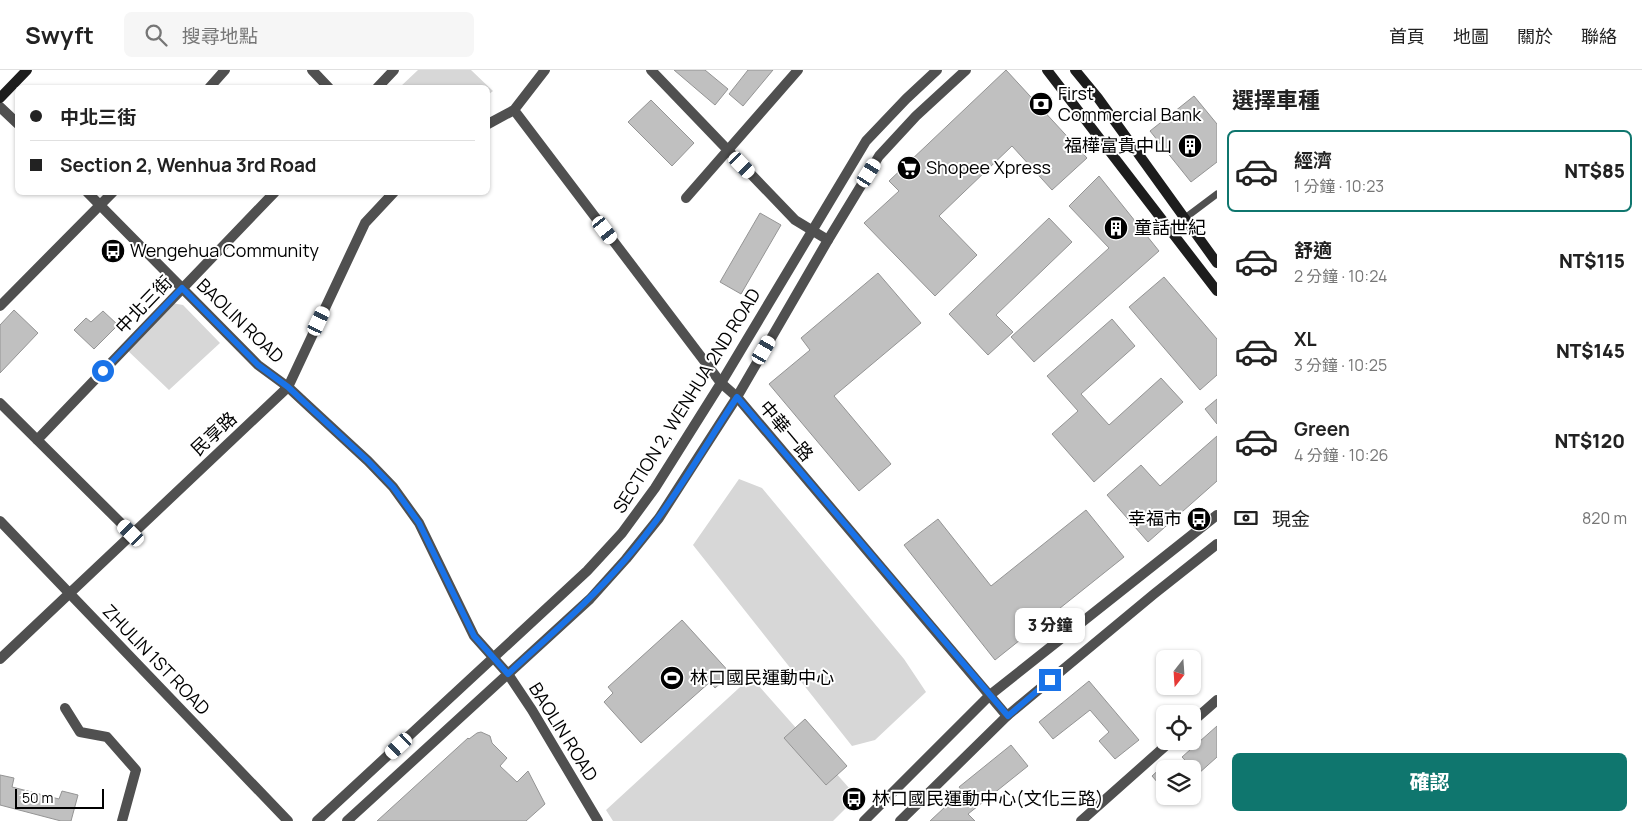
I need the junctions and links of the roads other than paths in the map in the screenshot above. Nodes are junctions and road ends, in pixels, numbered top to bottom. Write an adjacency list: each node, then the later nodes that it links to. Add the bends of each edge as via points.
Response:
1 (27, 70): 15 (main road)
2 (225, 70): 12 (street)
3 (312, 70): 13 (street)
4 (394, 70): 14 (street)
5 (546, 70): 17 (street)
6 (651, 70): 20 (street)
7 (798, 70): 20 (street)
8 (937, 70): 29 (street, SECTION 2, WENHUA 2ND ROAD, via 866,141)
9 (966, 70): 30 (street, SECTION 2, WENHUA 2ND ROAD, via 879,156)
10 (1047, 70): 33 (main road)
11 (1076, 70): 28 (main road)
12 (212, 85)
13 (326, 85)
14 (380, 85)
15 (0, 98)
16 (0, 107): 18 (street)
17 (514, 110): 19 (street); 35 (street, 中華一路)
18 (15, 121)
19 (490, 123)
20 (729, 151): 26 (street); 29 (street, via 795,220)
21 (1217, 194): 28 (lane)
22 (90, 195): 27 (street, BAOLIN ROAD)
23 (110, 195): 27 (street)
24 (272, 195): 32 (street, 中北三街)
25 (391, 195): 36 (street, 民享路, via 365,223)
26 (686, 198)
27 (101, 206): 32 (street, BAOLIN ROAD); 34 (street)
28 (1184, 218): 31 (main road)
29 (812, 230): 30 (street); 35 (street, SECTION 2, WENHUA 2ND ROAD)
30 (828, 240): 37 (street, SECTION 2, WENHUA 2ND ROAD)
31 (1217, 263)
32 (182, 288): 36 (street, BAOLIN ROAD, via 258,365); 39 (street, 中北三街)
33 (1217, 291)
34 (0, 306)
35 (721, 384): 37 (street, 中華一路); 45 (street, SECTION 2, WENHUA 2ND ROAD, via 656,488 622,533 587,571)
36 (288, 387): 42 (street, 民享路); 45 (street, BAOLIN ROAD, via 393,487 419,523 474,636)
37 (737, 397): 47 (street, SECTION 2, WENHUA 2ND ROAD, via 659,518 626,559 590,599); 48 (street, 中華一路)
38 (0, 403): 39 (street)
39 (37, 440): 42 (street)
40 (1217, 516): 48 (street)
41 (0, 521): 44 (street, ZHULIN 1ST ROAD)
42 (131, 533): 44 (street, 民享路)
43 (1217, 544): 52 (street)
44 (70, 593): 46 (street, 民享路); 55 (street, ZHULIN 1ST ROAD)
45 (495, 658): 47 (street, BAOLIN ROAD); 56 (street, SECTION 2, WENHUA 2ND ROAD)
46 (0, 659)
47 (508, 674): 57 (street, SECTION 2, WENHUA 2ND ROAD); 58 (street, BAOLIN ROAD)
48 (990, 695): 52 (street, 中華一路); 59 (street)
49 (1217, 700): 51 (street)
50 (65, 708): 54 (street, via 80,732 107,737 136,770)
51 (1201, 714)
52 (1008, 716): 60 (street)
53 (1161, 750): 61 (street)
54 (122, 821)
55 (288, 821)
56 (317, 821)
57 (347, 821)
58 (598, 821)
59 (864, 821)
60 (900, 821)
61 (1081, 821)

